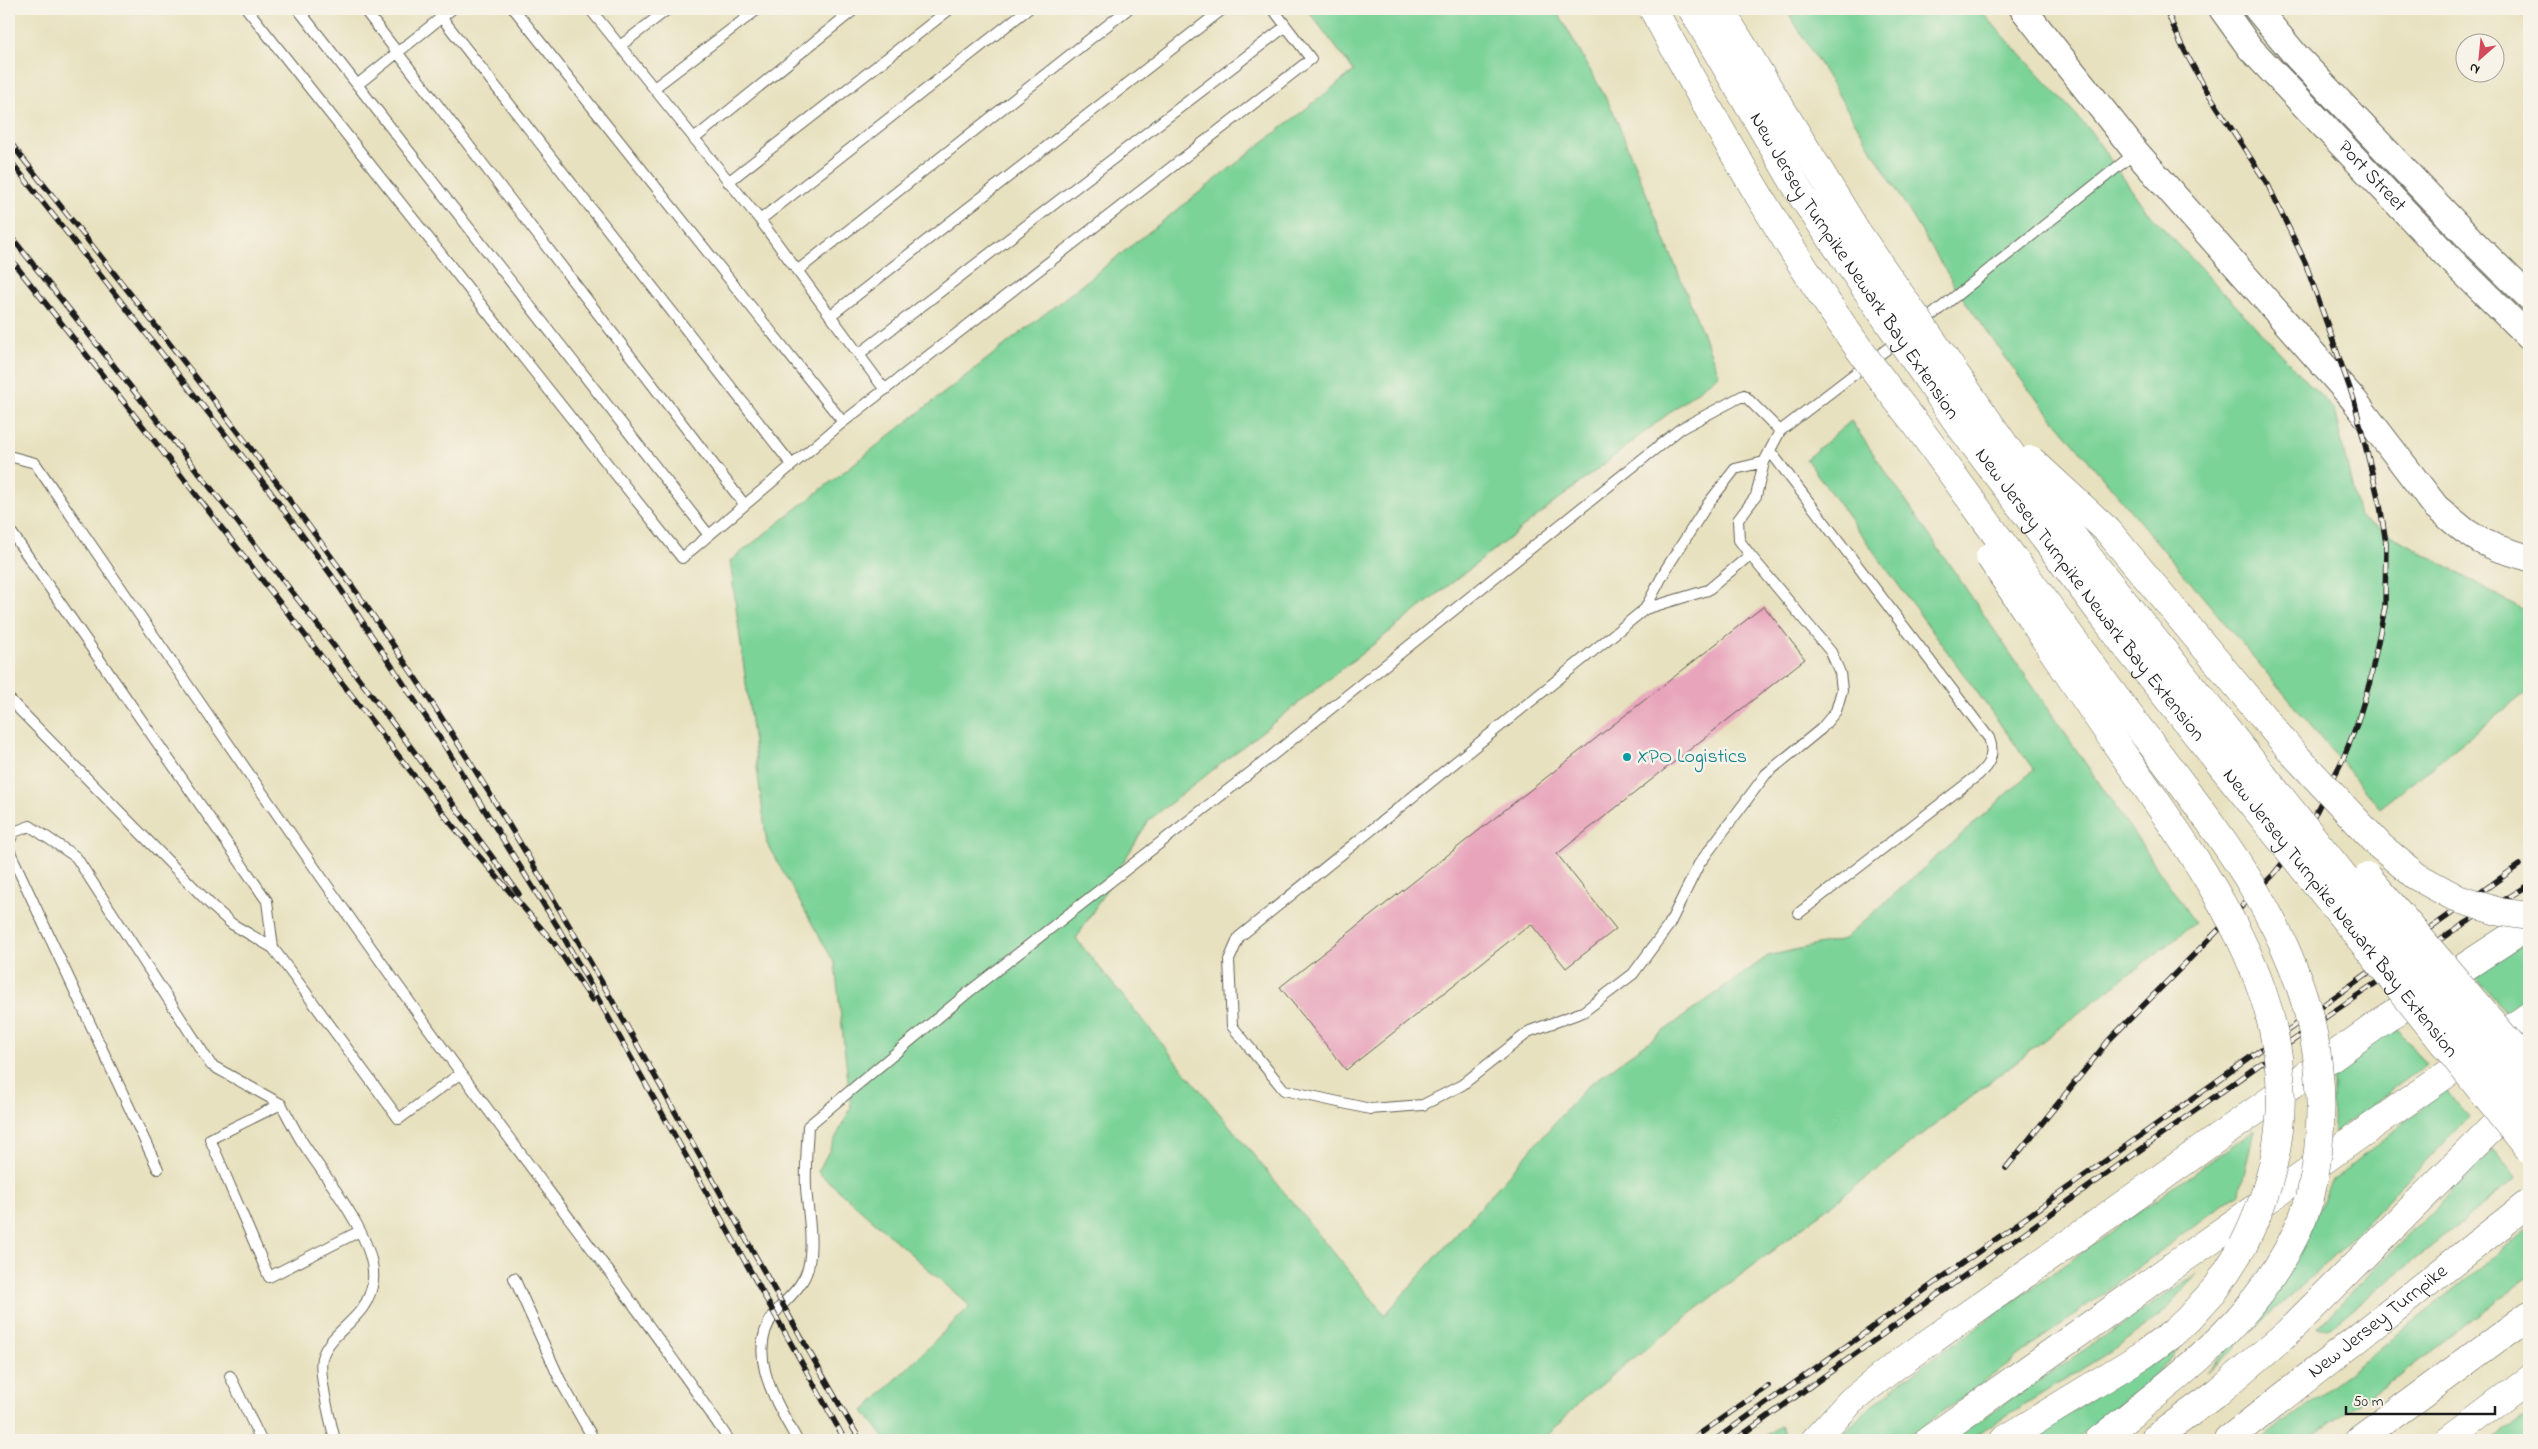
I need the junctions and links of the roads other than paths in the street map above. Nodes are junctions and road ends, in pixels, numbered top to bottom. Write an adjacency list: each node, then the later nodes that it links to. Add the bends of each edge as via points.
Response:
1 (248, 9): 49 (lane, via 682,558)
2 (298, 9): 27 (lane)
3 (364, 9): 26 (lane)
4 (452, 9): 22 (lane)
5 (514, 9): 41 (lane)
6 (590, 9): 24 (lane)
7 (668, 9): 24 (lane)
8 (758, 9): 28 (lane)
9 (855, 9): 29 (lane)
10 (950, 9): 31 (lane)
11 (1028, 9): 32 (lane)
12 (1128, 9): 33 (lane)
13 (1223, 9): 35 (lane)
14 (1273, 9): 23 (lane)
15 (1653, 9): 38 (highway, bridge, via 1768,210)
16 (1692, 9): 68 (highway, New Jersey Turnpike Newark Bay Extension, bridge, via 1802,196 1960,426 2125,645)
17 (1720, 9): 40 (highway, New Jersey Turnpike Newark Bay Extension, bridge, via 1857,232)
18 (2023, 9): 30 (main road)
19 (2213, 9): 25 (main road)
20 (2222, 9): 25 (main road, Port Street)
21 (2257, 9): 34 (main road, Port Street, via 2297,57)
22 (438, 13): 26 (lane); 46 (lane)
23 (1286, 26): 37 (lane); 39 (lane, via 1311,59)
24 (620, 46): 28 (lane)
25 (2250, 48): 36 (main road, Port Street, via 2441,250)
26 (398, 52): 27 (lane); 47 (lane)
27 (357, 85): 49 (lane)
28 (654, 88): 29 (lane)
29 (694, 139): 31 (lane)
30 (2136, 152): 42 (lane); 51 (main road, via 2354,400 2436,507 2481,541)
31 (728, 182): 32 (lane)
32 (760, 220): 33 (lane)
33 (797, 271): 35 (lane)
34 (2529, 297)
35 (830, 316): 37 (lane)
36 (2529, 337)
37 (859, 354): 39 (lane)
38 (1869, 366): 83 (highway, bridge, via 1905,432 2180,837 2234,926 2254,966 2274,1030 2280,1069 2280,1108 2272,1170 2258,1214 2243,1246 2212,1293 2172,1334); 84 (highway, bridge, via 1916,424 2225,843 2273,920 2303,990 2318,1054 2320,1126 2310,1198 2285,1257 2237,1321 2194,1363)
39 (885, 390): 41 (lane)
40 (1984, 417): 54 (highway, New Jersey Turnpike Newark Bay Extension, bridge, via 2093,563); 59 (highway, bridge, via 2108,531 2293,753 2381,847 2416,876 2458,899 2500,912)
41 (843, 422): 46 (lane)
42 (1780, 432): 43 (lane); 80 (lane, via 1744,395 1680,429 1264,762 970,990 808,1126 808,1268 802,1282 774,1314 760,1350 781,1411)
43 (1770, 451): 45 (lane); 58 (lane, via 1993,747 1991,758 1978,775)
44 (9, 456): 64 (lane, via 35,463 199,703)
45 (1764, 462): 50 (lane, via 1756,496 1738,520 1739,540); 52 (lane, via 1735,469 1692,529)
46 (792, 465): 47 (lane)
47 (744, 504): 49 (lane)
48 (9, 529): 61 (lane, via 267,901)
49 (708, 534)
50 (1750, 555): 52 (lane, via 1708,590); 52 (lane, via 1831,652 1840,673 1842,690 1836,711 1821,729 1766,774 1699,864 1670,925 1633,974 1583,1012 1530,1031 1462,1084 1423,1105 1370,1109 1284,1090 1232,1026 1229,960 1239,937)
51 (2529, 558)
52 (1645, 609)
53 (9, 698): 61 (lane, via 211,906 232,924)
54 (2226, 728): 63 (highway, bridge, via 2326,826); 67 (highway, New Jersey Turnpike Newark Bay Extension, bridge)
55 (11, 830): 56 (lane); 66 (lane, via 30,826 76,857 211,1065)
56 (9, 842)
57 (9, 850): 69 (lane)
58 (1799, 914)
59 (2529, 916)
60 (2529, 925): 81 (highway, via 2384,1020 1894,1366 1851,1401)
61 (273, 948): 64 (lane, via 399,1119)
62 (2529, 1016): 82 (highway)
63 (2529, 1066)
64 (461, 1073): 79 (lane, via 677,1364)
65 (2529, 1092): 85 (highway, via 2287,1333 2218,1392)
66 (281, 1104): 71 (lane); 71 (lane, via 210,1139 269,1277)
67 (2529, 1107)
68 (2529, 1150)
69 (158, 1169)
70 (2529, 1203): 86 (highway, New Jersey Turnpike)
71 (360, 1231): 77 (lane, via 369,1254 373,1280 362,1311 331,1341 322,1359 327,1408)
72 (514, 1278): 78 (lane, via 560,1380)
73 (2529, 1315): 87 (highway)
74 (230, 1376): 76 (lane)
75 (2529, 1379): 88 (highway)
76 (261, 1440)
77 (335, 1440)
78 (594, 1440)
79 (729, 1440)
80 (797, 1440)
81 (1815, 1440)
82 (1930, 1440)
83 (2004, 1440)
84 (2099, 1440)
85 (2153, 1440)
86 (2228, 1440)
87 (2360, 1440)
88 (2448, 1440)

